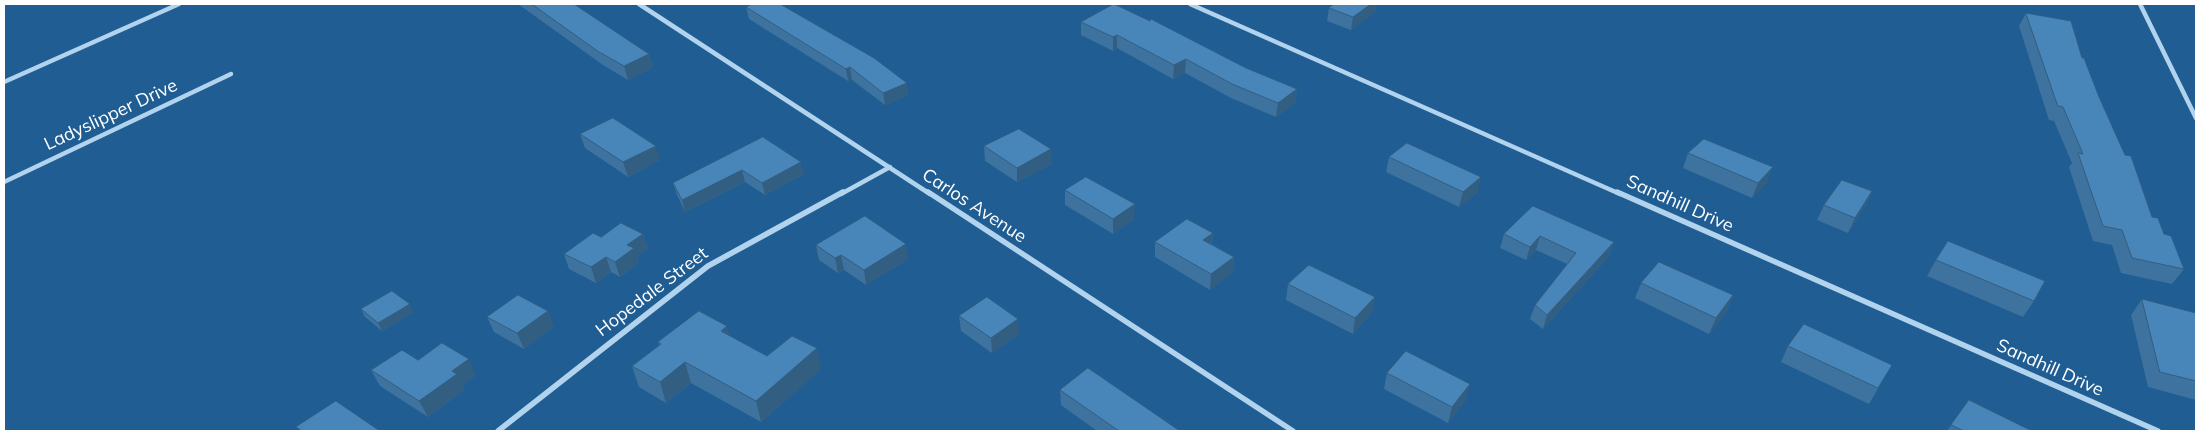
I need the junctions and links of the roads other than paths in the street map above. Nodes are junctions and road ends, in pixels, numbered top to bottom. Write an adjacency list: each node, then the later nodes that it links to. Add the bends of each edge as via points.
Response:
1 (179, 4): 6 (street)
2 (639, 4): 8 (street, Carlos Avenue)
3 (1190, 4): 12 (street, Sandhill Drive)
4 (2140, 4): 7 (street)
5 (231, 74): 9 (street, Ladyslipper Drive)
6 (4, 82)
7 (2196, 118)
8 (890, 167): 10 (street, Hopedale Street, via 708,266); 11 (street, Carlos Avenue)
9 (4, 182)
10 (498, 431)
11 (1293, 431)
12 (2158, 431)

